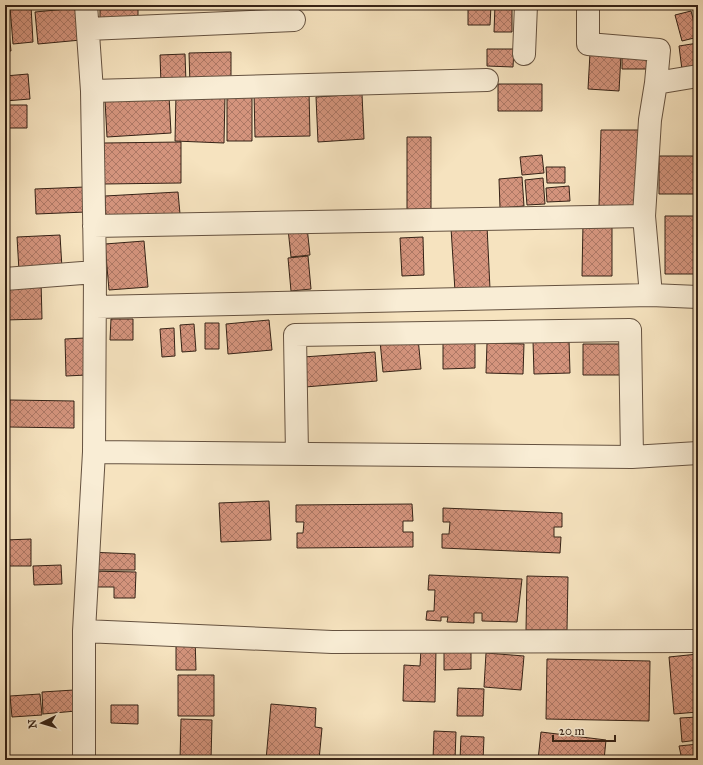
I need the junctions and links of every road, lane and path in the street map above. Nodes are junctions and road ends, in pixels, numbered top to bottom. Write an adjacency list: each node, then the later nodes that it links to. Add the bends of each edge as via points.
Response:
1 (86, 5): 5 (street)
2 (526, 5): 6 (street)
3 (589, 5): 9 (street, via 588,44 660,50)
4 (294, 20): 5 (street)
5 (88, 29): 10 (street)
6 (524, 54)
7 (698, 76): 9 (street)
8 (487, 80): 10 (street)
9 (656, 83): 11 (street, via 650,120)
10 (92, 91): 12 (street)
11 (644, 216): 12 (street); 15 (street)
12 (94, 226): 13 (street)
13 (95, 272): 14 (street); 17 (street)
14 (5, 279)
15 (651, 295): 16 (street); 17 (street)
16 (698, 297)
17 (96, 307): 18 (street)
18 (94, 452): 20 (street); 22 (street)
19 (698, 453): 21 (street)
20 (297, 454): 21 (street); 21 (street, via 295,335 630,330)
21 (632, 456)
22 (84, 631): 23 (street, via 332,642); 24 (street)
23 (698, 642)
24 (84, 760)

